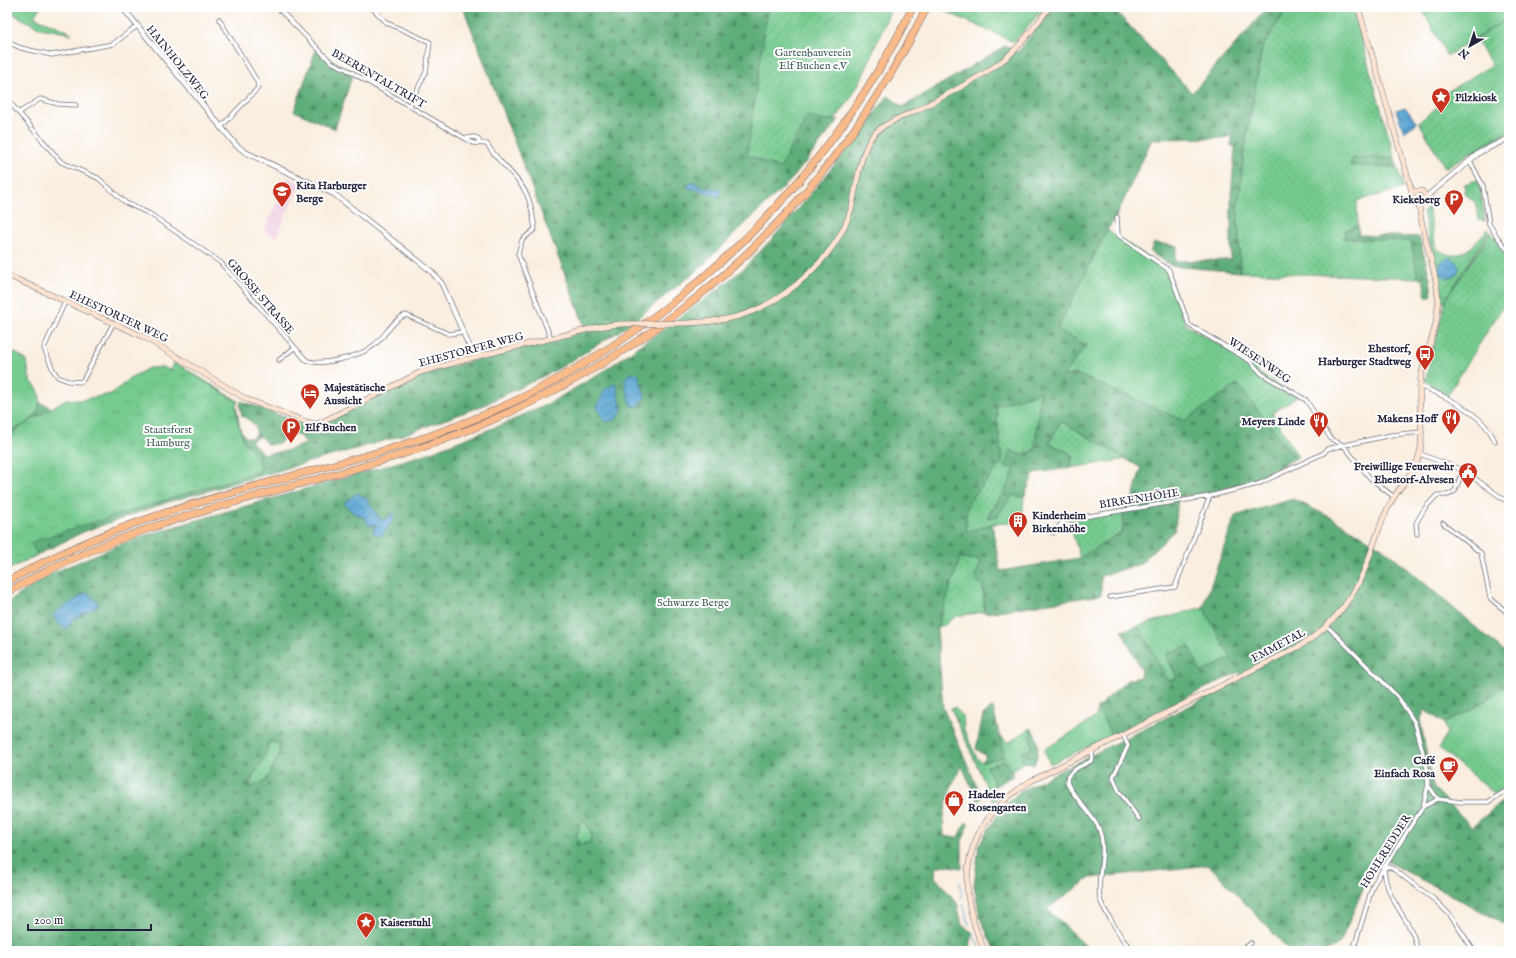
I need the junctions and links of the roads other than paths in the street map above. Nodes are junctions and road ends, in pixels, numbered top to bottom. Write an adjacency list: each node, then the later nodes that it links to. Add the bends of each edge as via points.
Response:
1 (122, 7): 9 (street, HAINHOLZWEG)
2 (277, 7): 13 (street, BEERENTALTRIFT, via 327,59)
3 (371, 7): 13 (street, via 387,23 430,42 426,72)
4 (913, 7): 48 (highway, via 851,113 808,172 782,201 699,282 655,317 590,360 521,397 445,430 393,448 200,502 130,525 43,562)
5 (927, 7): 49 (highway, via 867,112 832,160 795,204 718,280 672,317 615,357 561,389 481,426 367,466 201,512 135,534 61,564)
6 (1050, 7): 32 (main road, EHESTORFER WEG, bridge, via 1016,48 996,66 874,134 865,150 846,223 830,250 785,293 756,310 718,321 620,324)
7 (1358, 7): 20 (main road)
8 (219, 20): 15 (street, via 257,82 258,88)
9 (137, 26): 10 (street, via 113,44 52,54 21,48); 15 (street, HAINHOLZWEG)
10 (7, 42)
11 (7, 99): 14 (street, GROSSE STRASSE)
12 (76, 105): 14 (street, via 40,99)
13 (409, 106): 16 (street, BEERENTALTRIFT)
14 (20, 112): 33 (street, GROSSE STRASSE, via 62,162 98,178 126,203 150,214 216,258)
15 (220, 128): 31 (street, HAINHOLZWEG, via 245,152 334,194 431,271 442,284)
16 (464, 138): 18 (street, BEERENTALTRIFT, via 474,144); 18 (street, BEERENTALTRIFT, via 475,137)
17 (1509, 138): 19 (street, via 1480,152)
18 (479, 143): 32 (street, BEERENTALTRIFT, via 487,144 518,180 529,201 535,229 522,240 518,254)
19 (1470, 161): 21 (street); 27 (street, via 1483,186 1489,224)
20 (1405, 169): 22 (main road); 23 (main road)
21 (1435, 188): 22 (street); 24 (street)
22 (1420, 191): 23 (main road); 24 (main road)
23 (1411, 194): 25 (main road, via 1412,203)
24 (1426, 197): 25 (main road, via 1424,203)
25 (1419, 205): 36 (main road, via 1438,302 1434,329)
26 (1117, 217): 39 (street, WIESENWEG, via 1118,235 1169,270 1189,325 1250,361 1262,374 1306,400 1331,439)
27 (1509, 252)
28 (7, 275): 29 (main road, EHESTORFER WEG)
29 (65, 302): 30 (main road, EHESTORFER WEG); 30 (street, via 44,351 54,372 63,380 83,380)
30 (113, 324): 34 (main road, EHESTORFER WEG, via 162,346 246,399 312,424 324,421 421,372)
31 (463, 332): 33 (street, GROSSE STRASSE, via 449,334 406,315 398,319 371,348 334,361 312,362); 34 (street, HAINHOLZWEG)
32 (551, 339): 34 (main road, EHESTORFER WEG)
33 (294, 348): 35 (street, GROSSE STRASSE)
34 (474, 357)
35 (279, 360)
36 (1419, 386): 37 (main road); 38 (street, via 1469,411 1487,427)
37 (1422, 432): 39 (street, BIRKENHÖHE); 40 (main road)
38 (1495, 441)
39 (1343, 445): 42 (street, BIRKENHÖHE, via 1327,449 1258,484); 43 (street, via 1370,478)
40 (1420, 454): 41 (street); 43 (main road, EMMETAL)
41 (1463, 470): 44 (street); 47 (street, via 1455,491 1448,495 1437,495 1425,508 1416,523)
42 (1210, 496): 46 (street, BIRKENHÖHE, via 1065,520); 50 (street, via 1175,587)
43 (1394, 497): 52 (main road, EMMETAL, via 1359,583 1345,607)
44 (1509, 503)
45 (1442, 523): 51 (street, via 1481,553 1490,598)
46 (1053, 532)
47 (1417, 534)
48 (7, 582)
49 (7, 593)
50 (1110, 597)
51 (1509, 614)
52 (1327, 626): 53 (main road, EMMETAL, via 1300,646); 55 (street, via 1398,697 1415,723 1427,768)
53 (1123, 734): 54 (main road, EMMETAL); 59 (street, via 1128,746 1113,777 1119,791)
54 (1093, 750): 62 (main road, EMMETAL, via 1020,788 999,805 981,829 970,858 967,897 975,929); 63 (street, via 1091,761 1072,772 1067,781 1099,829 1102,846 1100,900 1124,941)
55 (1428, 784): 57 (street); 58 (street, HOHLREDDER)
56 (1509, 789): 57 (street, via 1488,802)
57 (1438, 799): 58 (street)
58 (1423, 807): 60 (street, HOHLREDDER)
59 (1139, 819)
60 (1384, 866): 65 (street, HOHLREDDER, via 1368,896); 66 (street, via 1384,879 1389,894 1414,935); 67 (street, via 1392,868 1436,901 1450,916)
61 (1251, 943): 64 (street)
62 (985, 951)
63 (1136, 951)
64 (1241, 951)
65 (1353, 951)
66 (1417, 951)
67 (1474, 951)

